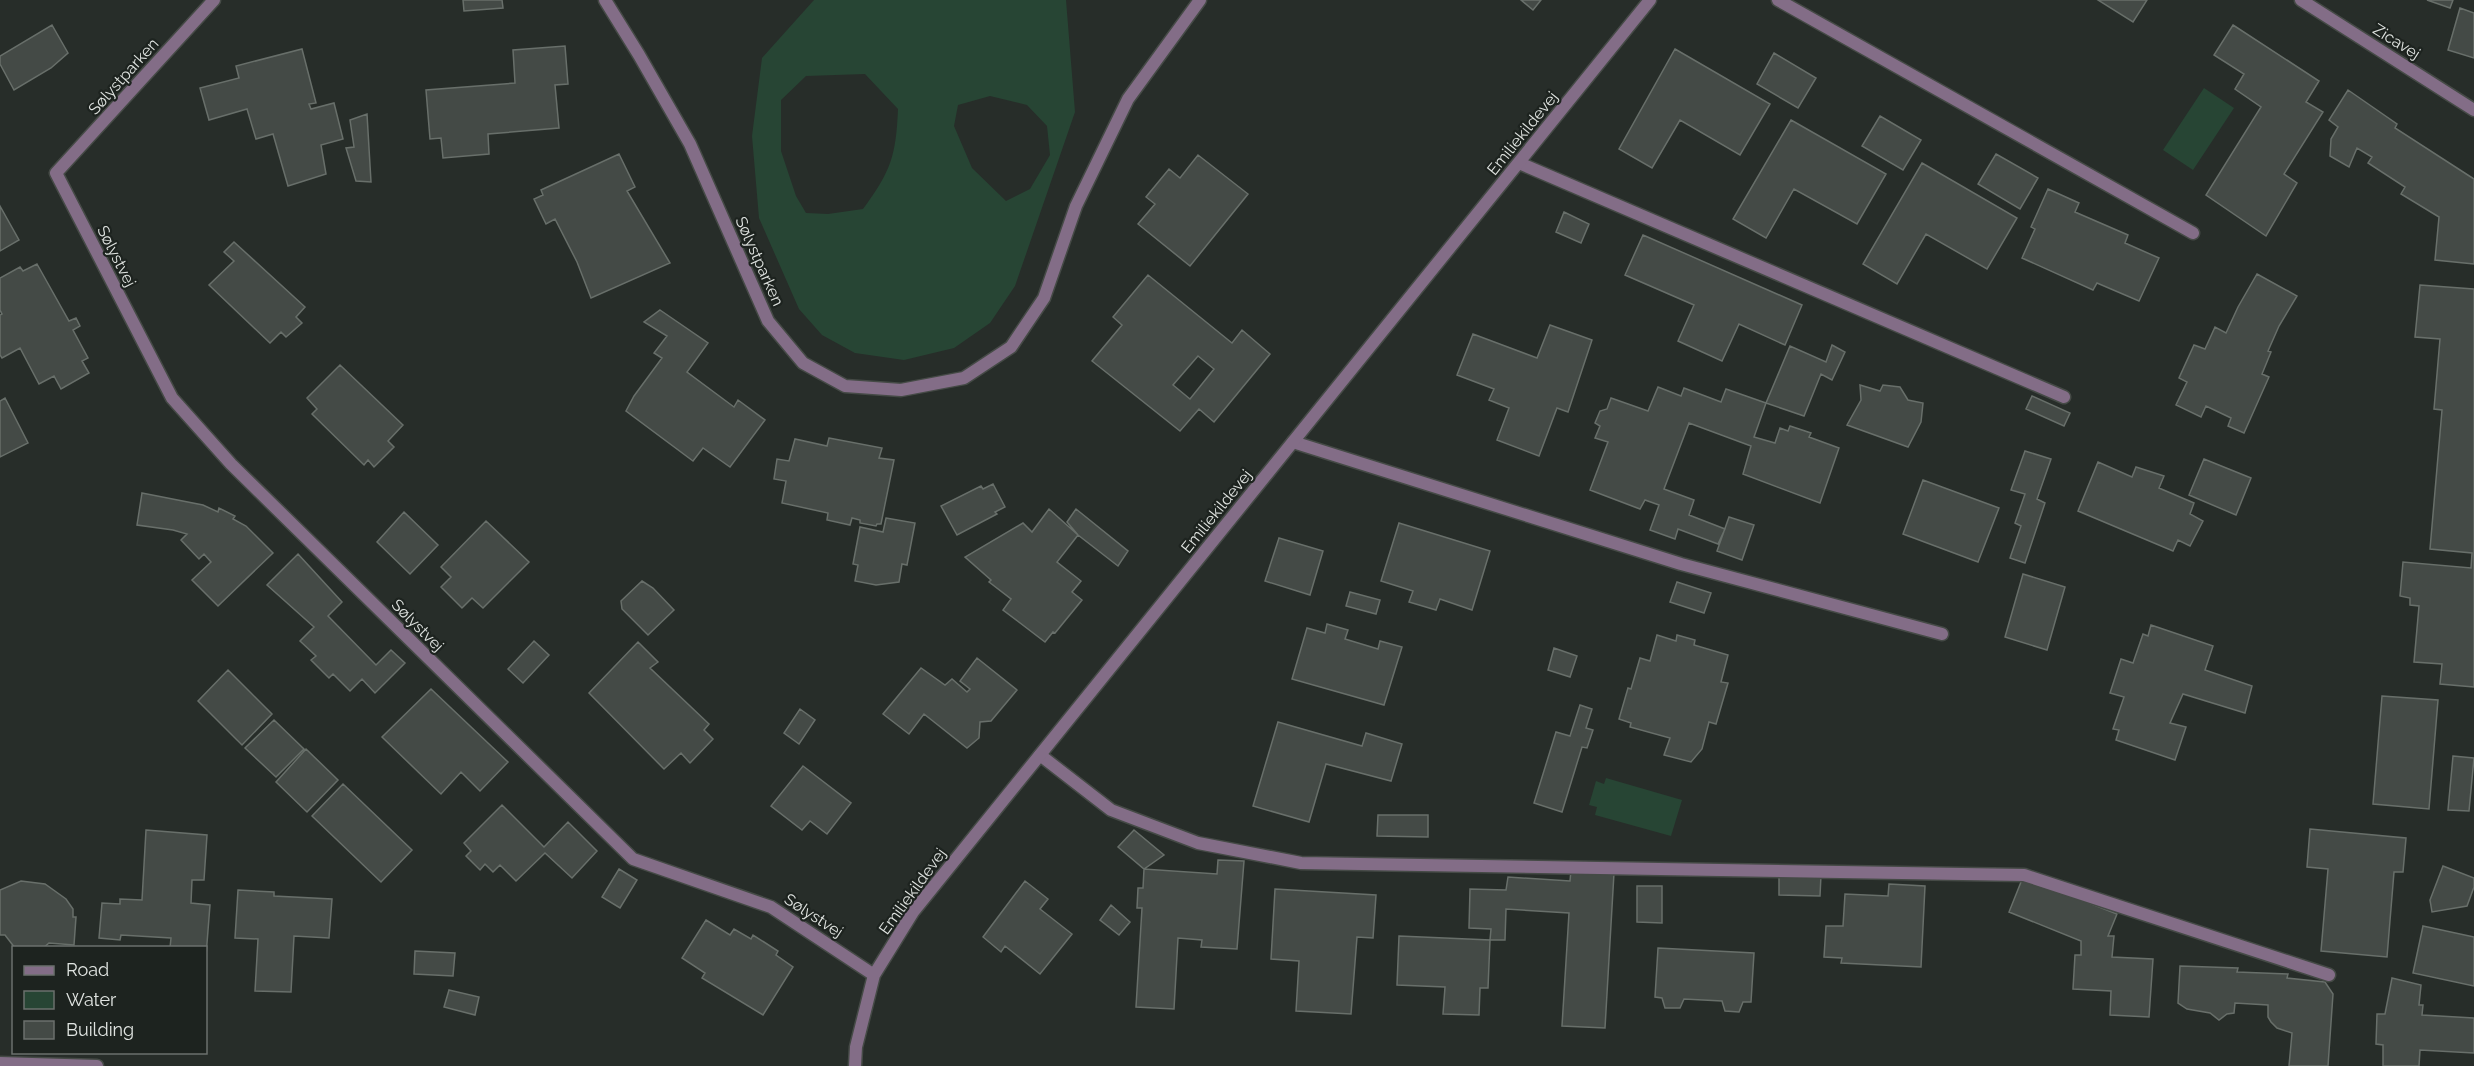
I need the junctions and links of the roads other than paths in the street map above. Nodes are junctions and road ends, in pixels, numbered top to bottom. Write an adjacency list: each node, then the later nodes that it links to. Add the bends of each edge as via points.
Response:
1 (214, 0): 9 (street, Sølystparken)
2 (605, 0): 3 (street, Sølystparken, via 690,144 768,321 803,363 845,386 901,390 964,378 1011,347 1044,298 1076,206 1128,99)
3 (1200, 0)
4 (1650, 0): 8 (street, Emiliekildevej)
5 (1778, 0): 10 (street)
6 (2301, 0): 7 (street, Zicavej)
7 (2474, 110)
8 (1519, 163): 11 (street); 12 (street, Emiliekildevej)
9 (56, 173): 15 (street, Sølystvej, via 172,398 231,464 633,859 771,907)
10 (2193, 233)
11 (2064, 397)
12 (1293, 442): 13 (street, via 1681,564); 14 (street, Emiliekildevej)
13 (1942, 634)
14 (1040, 755): 15 (street, Emiliekildevej, via 913,912); 16 (street, via 1111,810 1198,843 1301,863 2024,875)
15 (874, 975): 19 (street, Emiliekildevej)
16 (2329, 975)
17 (0, 1063): 18 (street)
18 (97, 1066)
19 (855, 1066)

